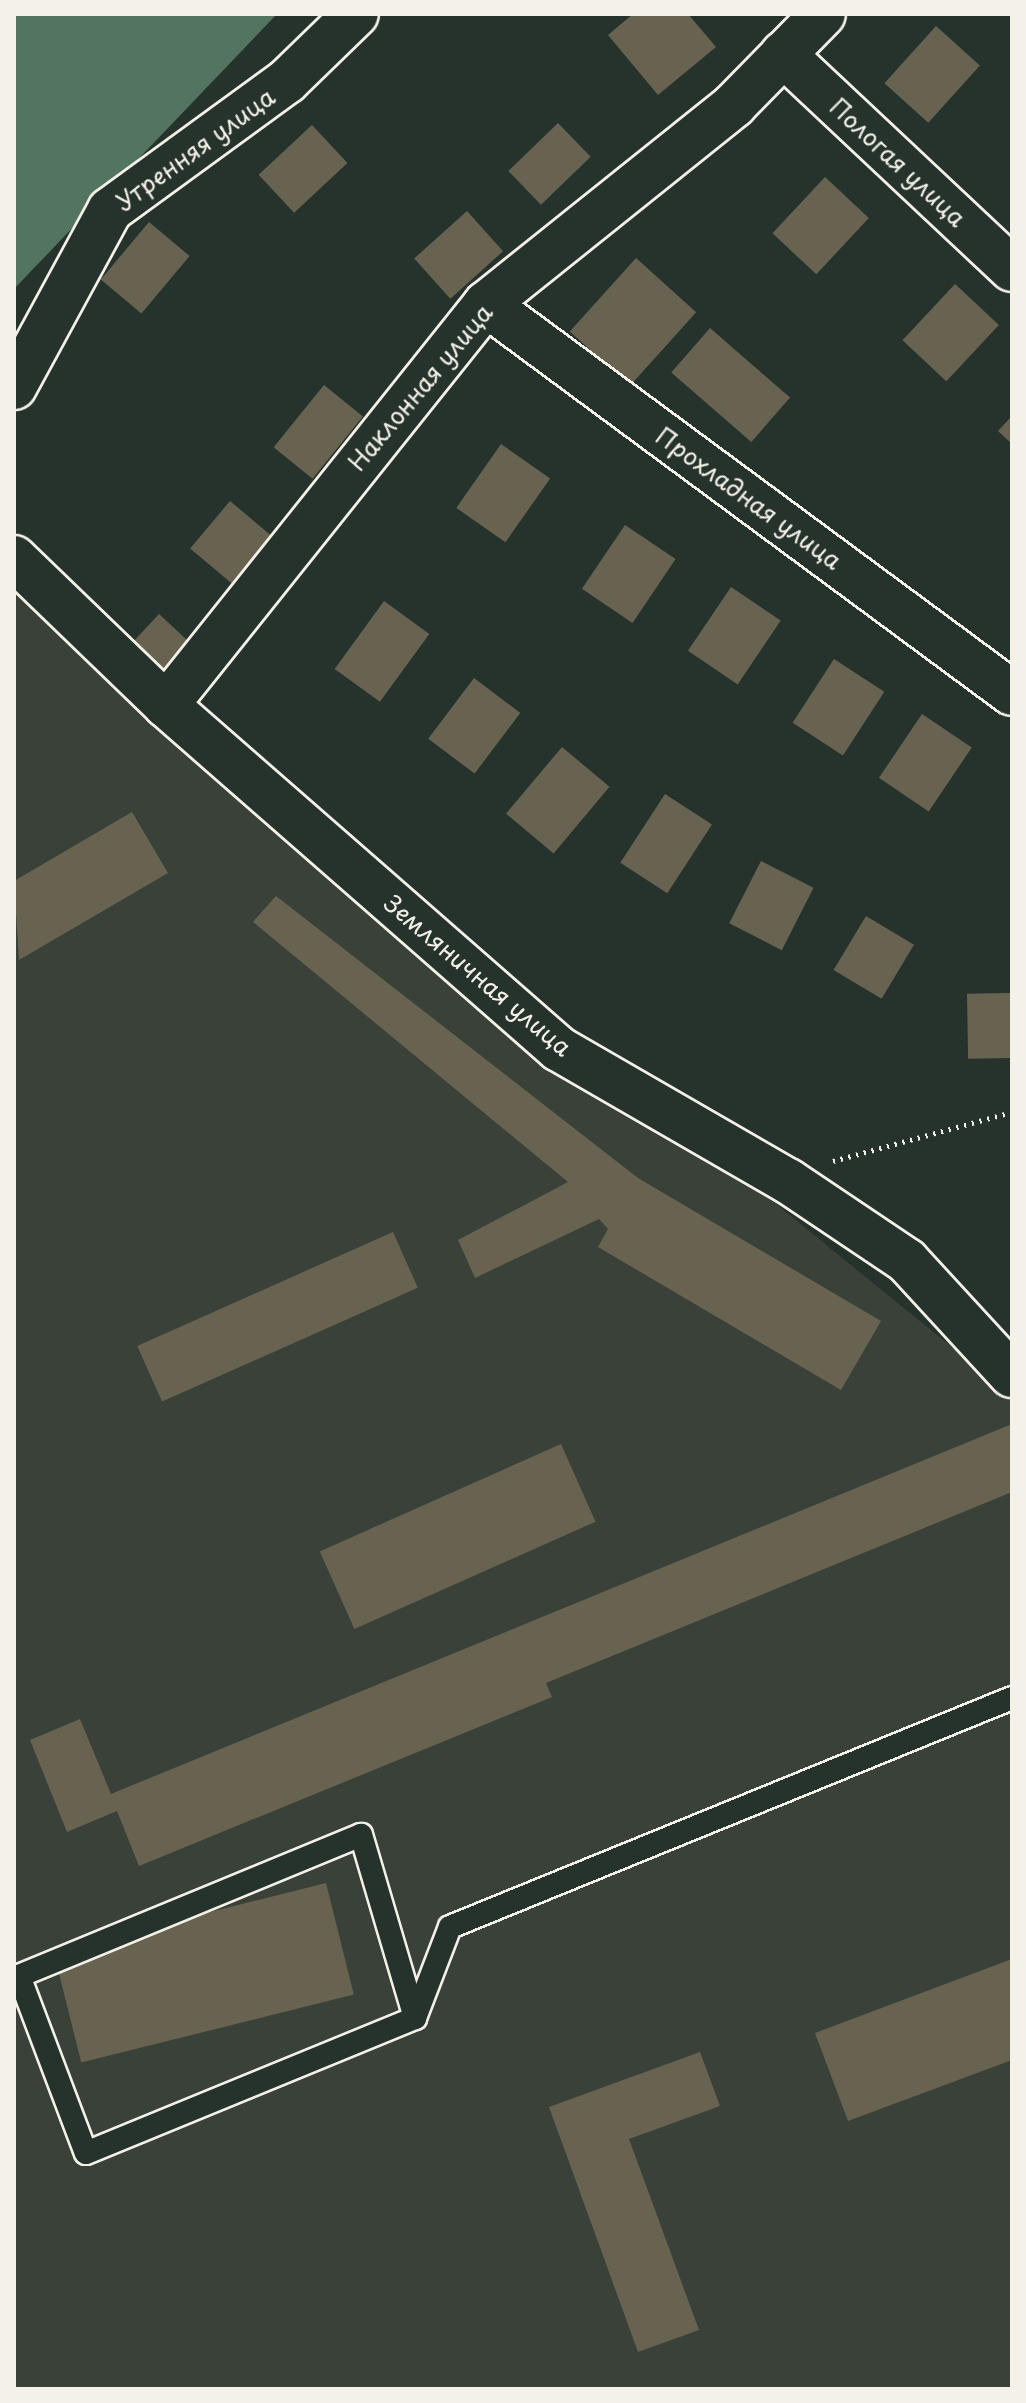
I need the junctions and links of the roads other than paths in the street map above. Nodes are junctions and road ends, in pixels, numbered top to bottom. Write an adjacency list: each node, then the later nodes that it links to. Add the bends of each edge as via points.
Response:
1 (356, 14): 6 (street, Утренняя улица, via 287,81 110,210)
2 (823, 14): 3 (street, Наклонная улица)
3 (783, 54): 4 (street, Пологая улица); 5 (street, Наклонная улица, via 734,105)
4 (1012, 269)
5 (486, 304): 8 (street, Прохладная улица); 9 (street, Наклонная улица)
6 (14, 387)
7 (14, 558): 9 (street, Земляничная улица)
8 (1012, 693)
9 (166, 705): 10 (street, Земляничная улица, via 559,1049 788,1181 907,1261)
10 (1012, 1375)
11 (1012, 1698): 12 (lane, via 450,1927)
12 (415, 2018): 12 (lane, via 86,2153 19,1976 361,1835)

